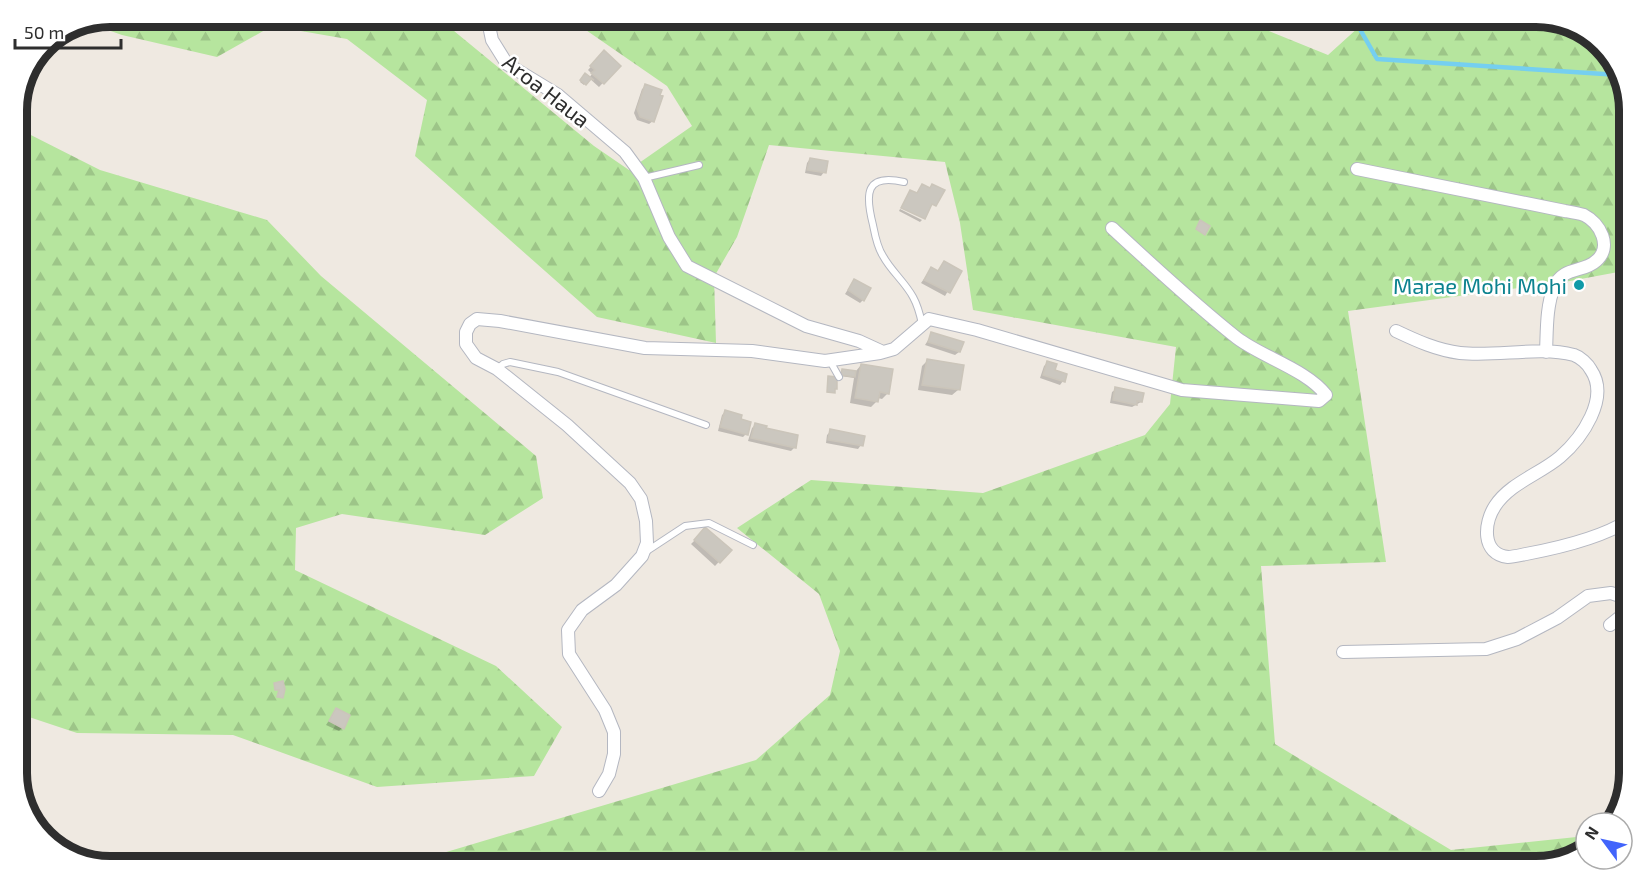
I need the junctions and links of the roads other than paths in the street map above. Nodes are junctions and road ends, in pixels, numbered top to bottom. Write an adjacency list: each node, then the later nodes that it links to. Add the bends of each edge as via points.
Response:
1 (488, 27): 4 (street, Aroa Haua, via 507,64 558,95 625,152)
2 (699, 165): 4 (lane)
3 (1357, 169): 10 (street, via 1584,215 1595,224 1604,242 1601,254 1596,262 1564,274 1554,286)
4 (644, 178): 9 (street, Aroa Haua, via 669,237 687,266 806,326)
5 (904, 182): 7 (lane, via 880,180 868,194 868,204 882,254 913,296)
6 (1112, 228): 7 (street, via 1239,339 1309,380 1326,395 1319,401 1182,390 949,323 929,319)
7 (922, 324): 9 (street, via 894,349)
8 (1396, 331): 10 (street, via 1459,353)
9 (884, 352): 11 (street)
10 (1546, 352): 15 (street, via 1576,356 1591,369 1598,392 1596,407 1560,457 1507,491 1488,519 1486,538 1499,554 1509,557)
11 (830, 361): 12 (street, via 730,349 645,348 477,319 468,327 466,344 476,358); 13 (lane)
12 (496, 369): 14 (lane, via 510,362 558,372); 17 (street, via 567,425 630,483 641,499 646,522)
13 (839, 377)
14 (706, 424)
15 (1619, 527)
16 (753, 545): 17 (lane, via 709,522 686,526)
17 (643, 554): 22 (street, via 616,585 582,610 568,630 569,654 605,710 614,732 609,774)
18 (1619, 596): 21 (street, via 1588,596 1547,624 1486,649)
19 (1619, 618): 20 (street)
20 (1610, 625)
21 (1343, 652)
22 (599, 791)

